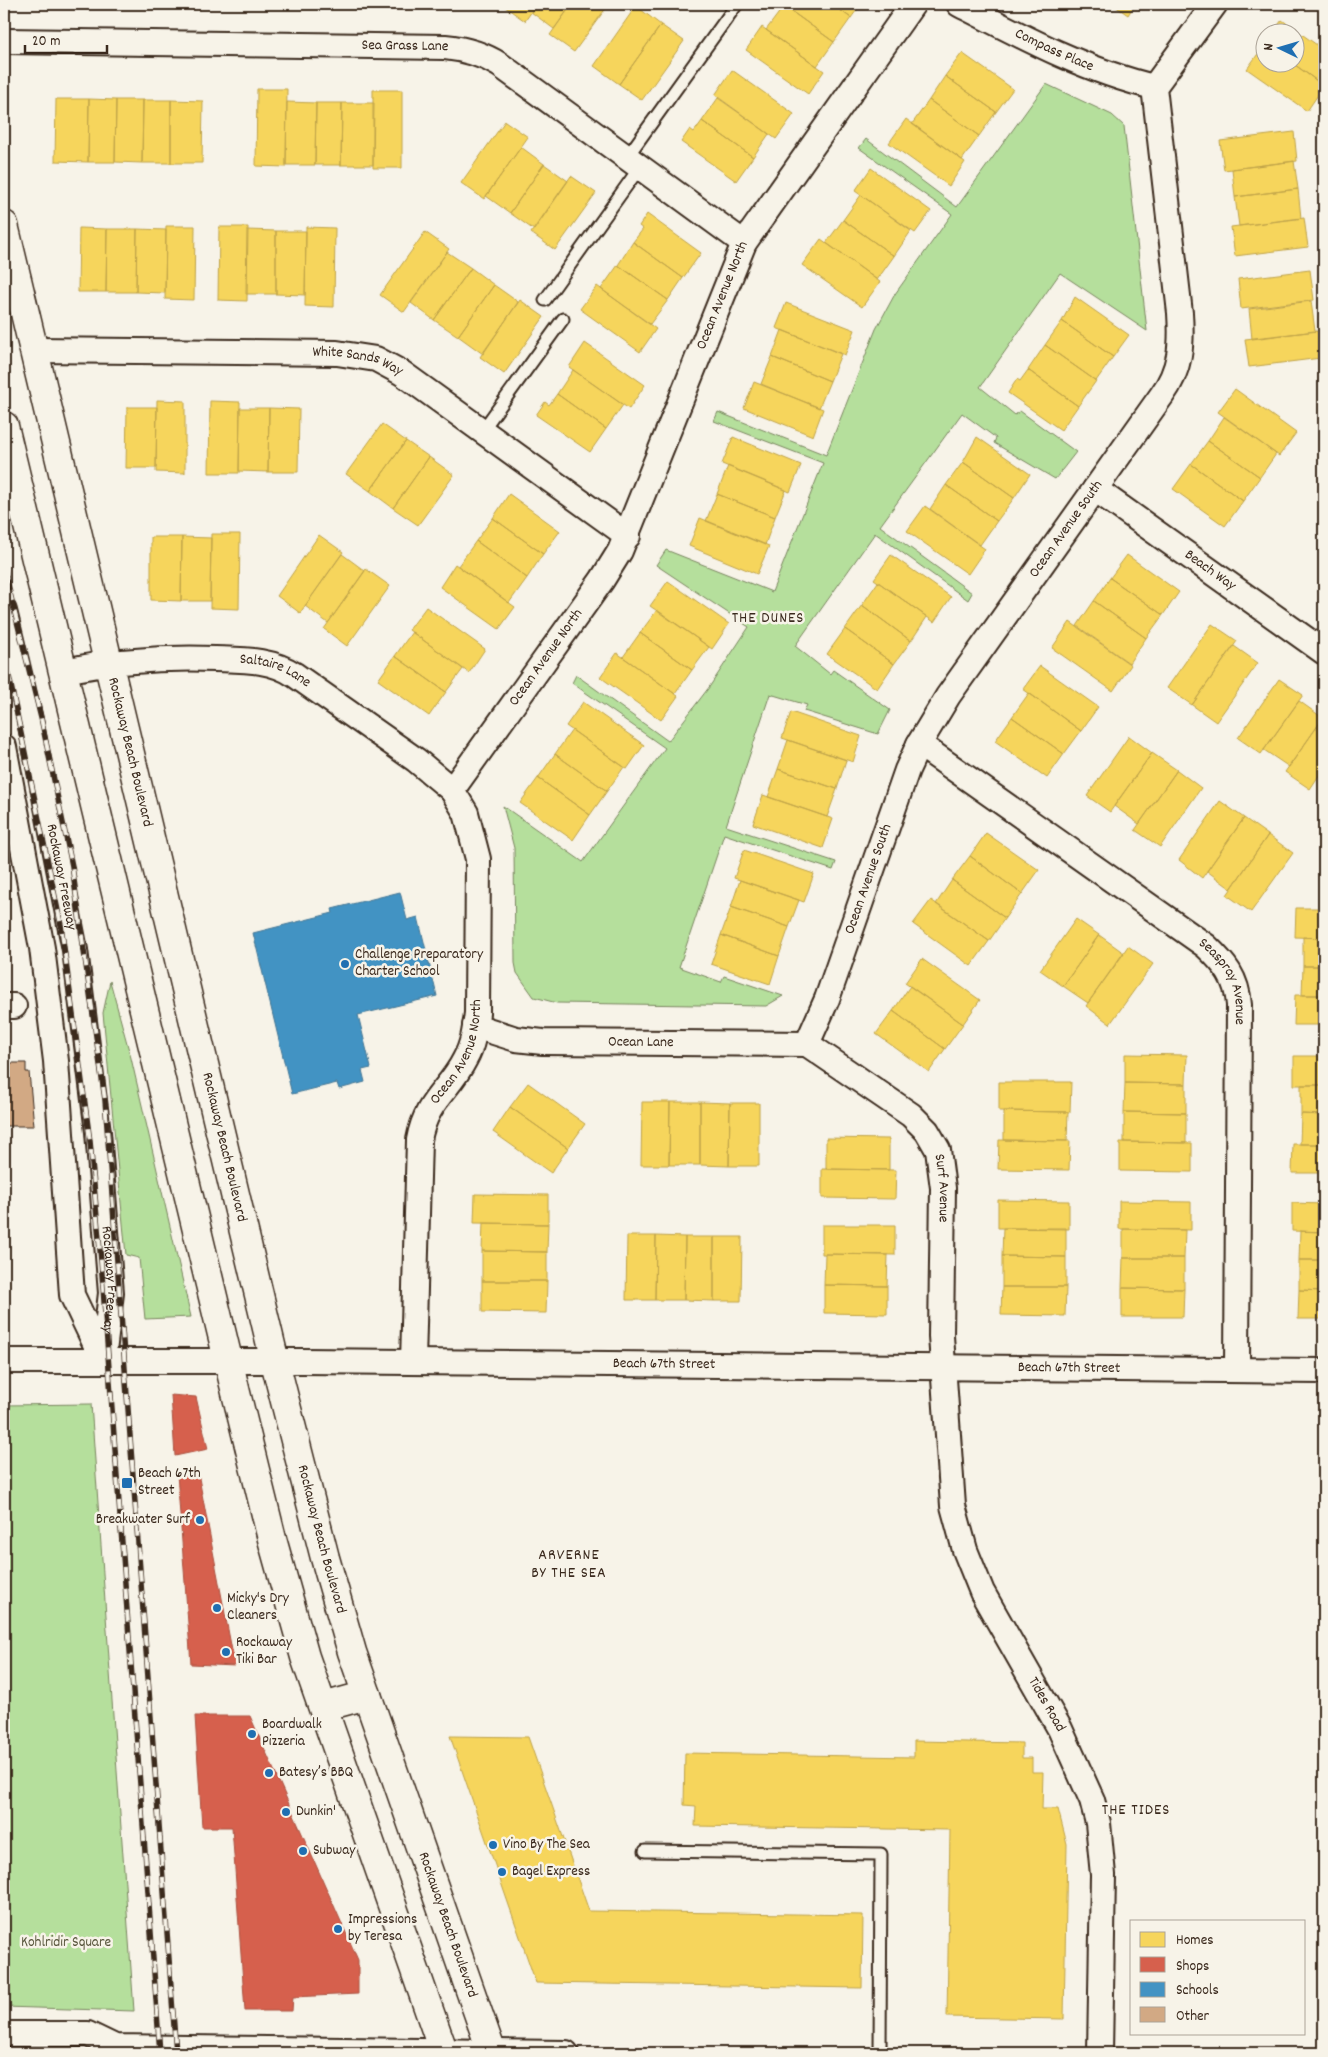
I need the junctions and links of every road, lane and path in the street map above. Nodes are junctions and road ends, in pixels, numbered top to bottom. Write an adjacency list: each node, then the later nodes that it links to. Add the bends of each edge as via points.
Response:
1 (737, 4): 7 (lane)
2 (913, 4): 9 (street, Ocean Avenue North)
3 (959, 4): 6 (street, Compass Place, via 1090,67)
4 (1215, 4): 6 (street)
5 (4, 41): 7 (street, Sea Grass Lane, via 456,48 490,59)
6 (1154, 87): 15 (street, Ocean Avenue South, via 1180,313 1181,352 1170,384)
7 (634, 162): 9 (street, Sea Grass Lane); 10 (lane)
8 (4, 225): 12 (main road, Rockaway Beach Boulevard)
9 (744, 243): 16 (street, Ocean Avenue North)
10 (545, 300)
11 (563, 319): 14 (lane)
12 (34, 350): 14 (street, White Sands Way, via 357,355 393,367); 19 (main road, Rockaway Beach Boulevard)
13 (4, 426): 20 (main road)
14 (482, 431): 16 (street, White Sands Way)
15 (1095, 489): 18 (street, Beach Way); 21 (street, Ocean Avenue South, via 948,696)
16 (628, 536): 23 (street, Ocean Avenue North, via 602,580)
17 (4, 611): 26 (street, Rockaway Freeway, via 31,725 75,950 98,1132 111,1292)
18 (1324, 652)
19 (109, 662): 20 (street, Saltaire Lane); 23 (street, Saltaire Lane, via 173,657 277,665 416,760); 29 (main road, Rockaway Beach Boulevard)
20 (63, 671): 28 (main road)
21 (919, 744): 25 (street, Ocean Avenue South, via 827,999); 32 (street, Seaspray Avenue, via 1206,946 1231,972 1236,982 1239,1005)
22 (4, 747): 26 (street, Rockaway Freeway, via 45,976 56,1061 72,1295)
23 (452, 790): 24 (street, Ocean Avenue North, via 466,812 478,858)
24 (475, 1026): 25 (street, Ocean Lane, via 516,1039 543,1042); 30 (street, Ocean Avenue North, via 465,1060 432,1104 419,1140)
25 (807, 1044): 31 (street, Surf Avenue, via 911,1115 927,1131 938,1150 943,1188)
26 (103, 1360): 27 (street, Beach 67th Street); 28 (street, Beach 67th Street)
27 (4, 1361)
28 (229, 1361): 29 (street, Beach 67th Street); 35 (main road, via 287,1596)
29 (275, 1362): 30 (street, Beach 67th Street); 34 (main road, Rockaway Beach Boulevard, via 327,1567)
30 (413, 1362): 31 (street, Beach 67th Street)
31 (943, 1366): 32 (street, Beach 67th Street); 45 (street, Tides Road, via 950,1484 965,1550 986,1598 1073,1754 1098,1823 1104,1903)
32 (1237, 1370): 33 (street, Beach 67th Street)
33 (1324, 1370)
34 (367, 1695): 35 (main road); 42 (main road, Rockaway Beach Boulevard)
35 (323, 1707): 41 (main road)
36 (645, 1851): 44 (lane, via 881,1854)
37 (4, 2034): 38 (street, via 88,2034)
38 (109, 2050): 39 (street)
39 (152, 2050): 40 (street)
40 (233, 2051): 41 (street)
41 (444, 2053): 42 (street)
42 (492, 2053): 43 (street)
43 (566, 2053)
44 (880, 2053)
45 (1100, 2053)

